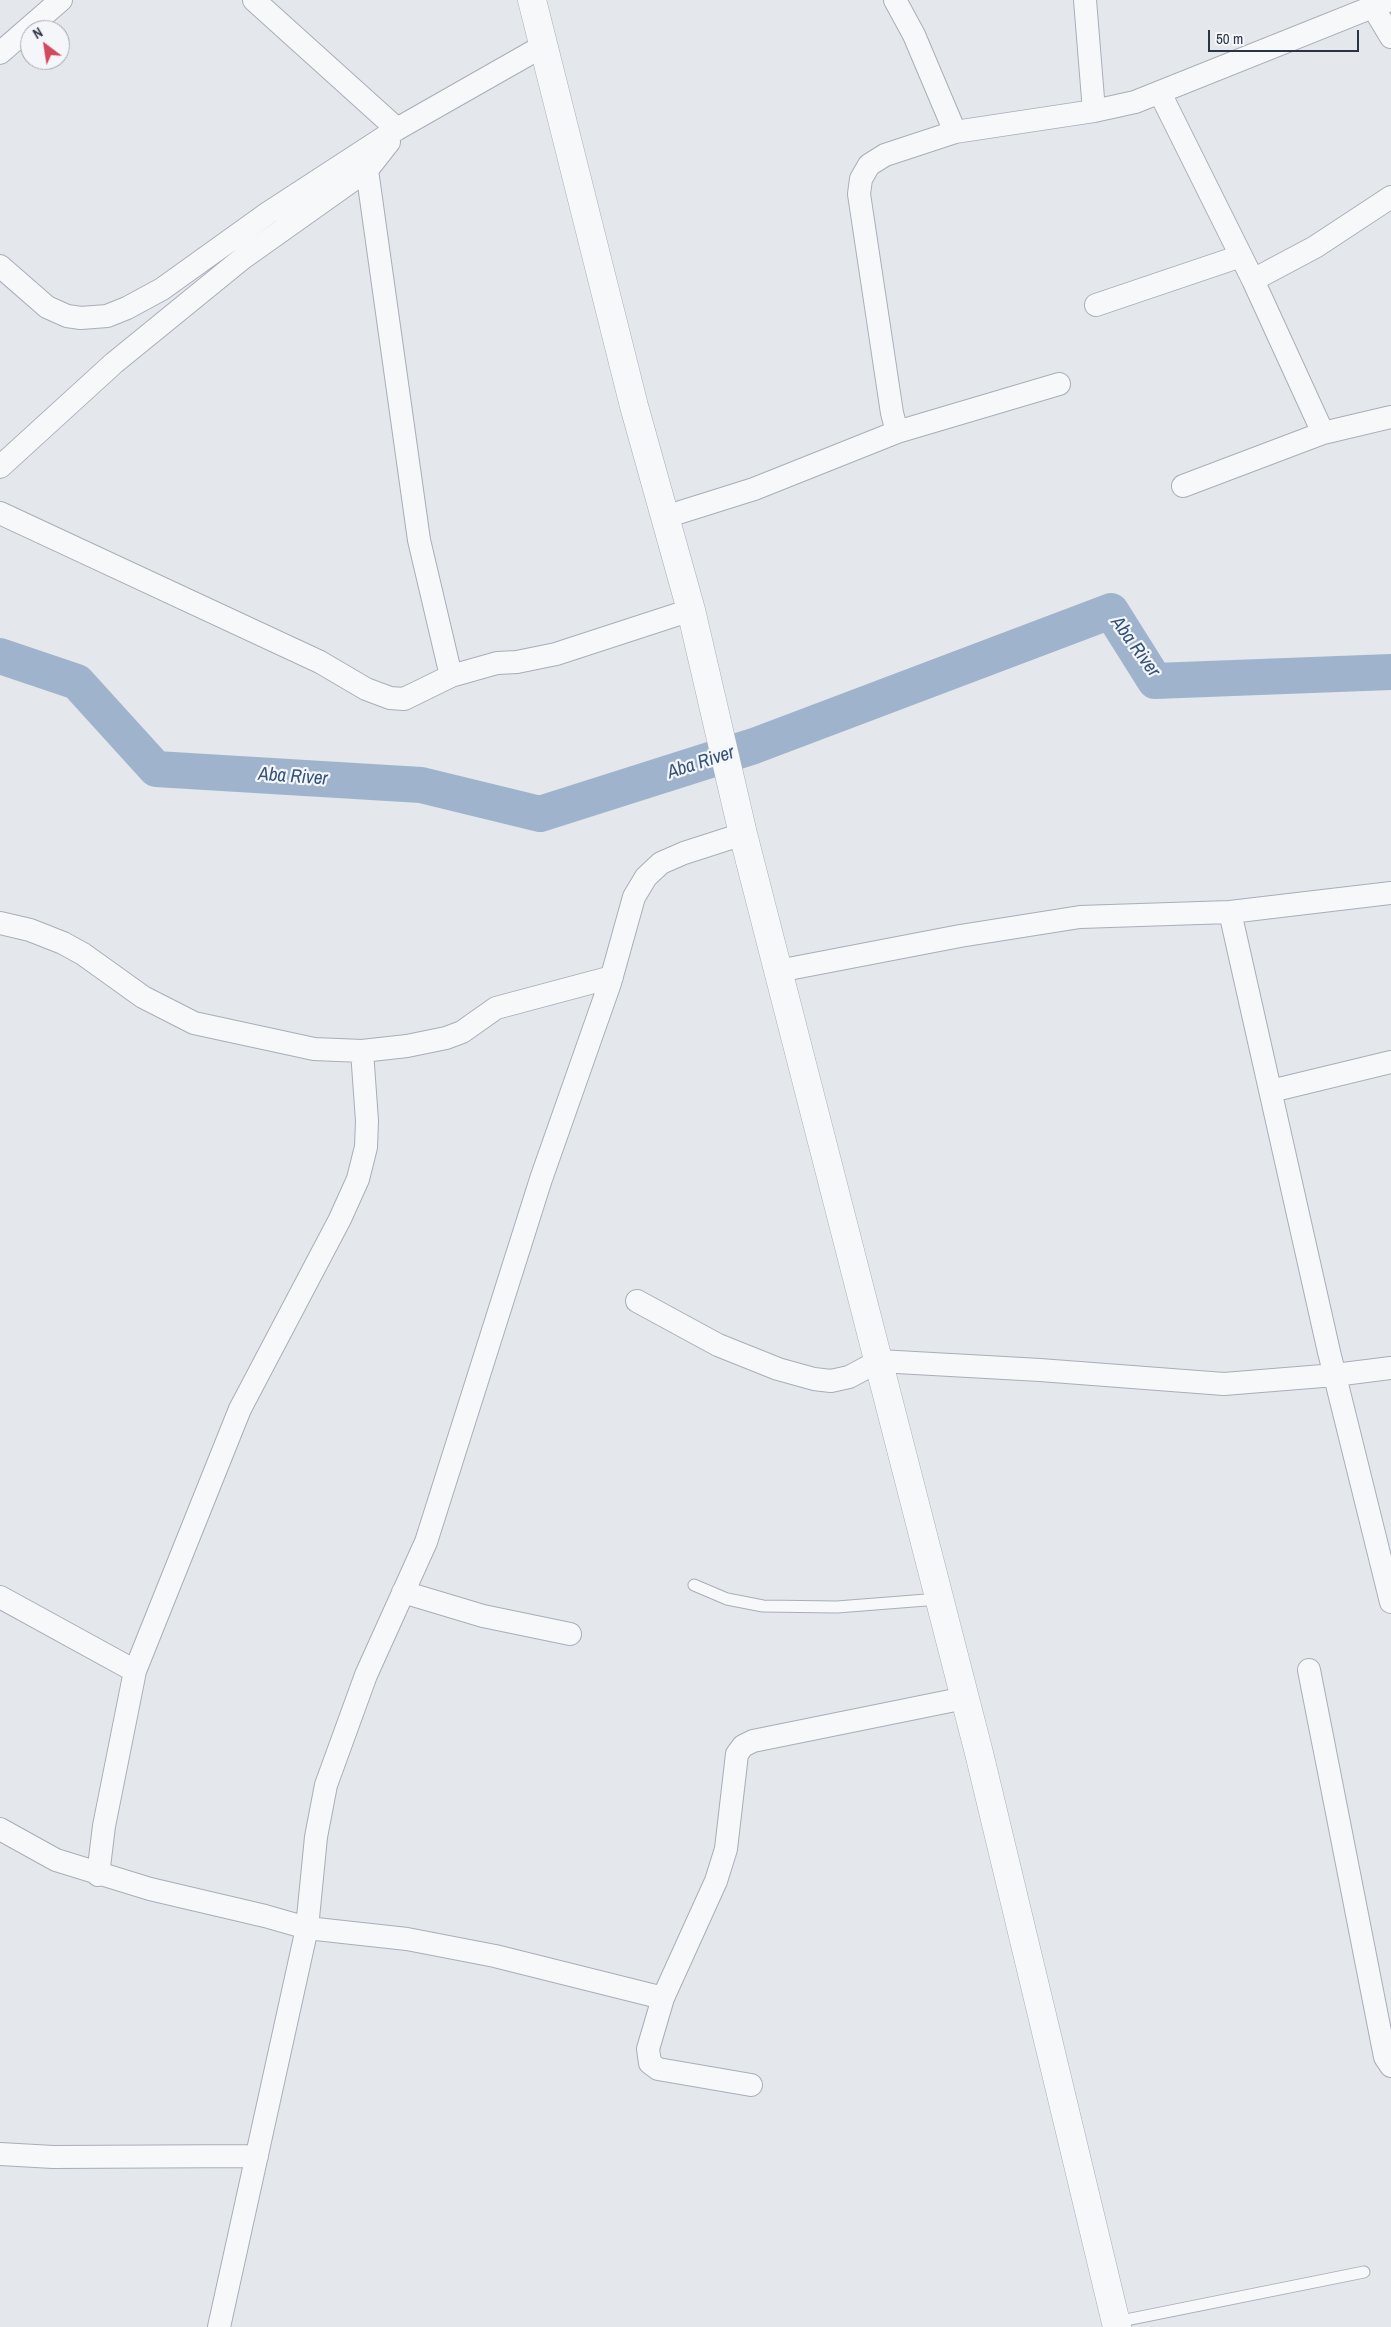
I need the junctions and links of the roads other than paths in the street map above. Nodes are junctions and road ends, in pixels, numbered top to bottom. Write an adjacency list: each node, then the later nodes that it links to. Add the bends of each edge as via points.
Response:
1 (62, 0): 9 (street)
2 (254, 0): 12 (street)
3 (895, 0): 13 (street, via 914,35)
4 (1085, 0): 11 (street)
5 (537, 4): 8 (street)
6 (1381, 4): 7 (street); 10 (street)
7 (1391, 37)
8 (543, 46): 12 (street); 27 (street)
9 (0, 53)
10 (1160, 93): 11 (street); 16 (street)
11 (1094, 111): 13 (street)
12 (397, 129): 14 (street); 17 (street, via 268,213 162,289 107,316 81,318 57,313)
13 (955, 132): 22 (street, via 886,154 869,165 861,179 859,194)
14 (367, 170): 24 (street, via 213,283 114,363); 29 (street, via 418,540)
15 (1391, 197): 18 (street, via 1315,246)
16 (1242, 256): 18 (street); 19 (street)
17 (0, 266)
18 (1253, 280): 23 (street)
19 (1096, 305)
20 (1059, 384): 22 (street)
21 (1391, 417): 23 (street)
22 (897, 432): 27 (street, via 754,489)
23 (1323, 433): 25 (street)
24 (0, 467)
25 (1182, 486)
26 (0, 513): 29 (street, via 320,662 378,694 404,699)
27 (665, 517): 28 (street)
28 (691, 610): 29 (street, via 556,654 498,663); 30 (street)
29 (451, 676)
30 (743, 834): 34 (street); 35 (street, via 669,860 646,877 634,897)
31 (1391, 893): 32 (street)
32 (1230, 912): 34 (street, via 1080,917); 38 (street)
33 (0, 923): 36 (street, via 64,943 143,997 194,1023 299,1047)
34 (778, 971): 40 (street)
35 (612, 978): 36 (street, via 496,1008 462,1032 446,1038); 44 (street, via 541,1179 426,1542)
36 (362, 1051): 50 (street, via 367,1121 366,1147 358,1179 240,1410)
37 (1391, 1062): 38 (street)
38 (1271, 1091): 42 (street)
39 (637, 1301): 40 (street, via 718,1345 778,1369 814,1379 831,1381 848,1377)
40 (879, 1361): 42 (street, via 1224,1384); 46 (street)
41 (1391, 1368): 42 (street)
42 (1336, 1375): 47 (street)
43 (694, 1585): 46 (lane, via 727,1600 763,1606 838,1608)
44 (403, 1592): 48 (street, via 484,1616); 54 (street, via 366,1674 326,1785 316,1837)
45 (0, 1597): 50 (street)
46 (939, 1599): 51 (street)
47 (1391, 1602)
48 (570, 1634)
49 (1310, 1670): 56 (street, via 1385,2057)
50 (135, 1672): 53 (street, via 104,1826)
51 (965, 1698): 55 (street, via 753,1741 743,1746 737,1754 726,1849 716,1881); 61 (street)
52 (0, 1829): 53 (street, via 56,1860)
53 (98, 1875): 54 (street)
54 (307, 1928): 55 (street, via 407,1939 495,1956); 59 (street)
55 (662, 1998): 57 (street, via 648,2049 650,2062 658,2070)
56 (1391, 2066)
57 (751, 2085)
58 (0, 2154): 59 (street, via 53,2157)
59 (257, 2156): 62 (street)
60 (1364, 2272): 61 (lane)
61 (1116, 2324)
62 (219, 2327)

